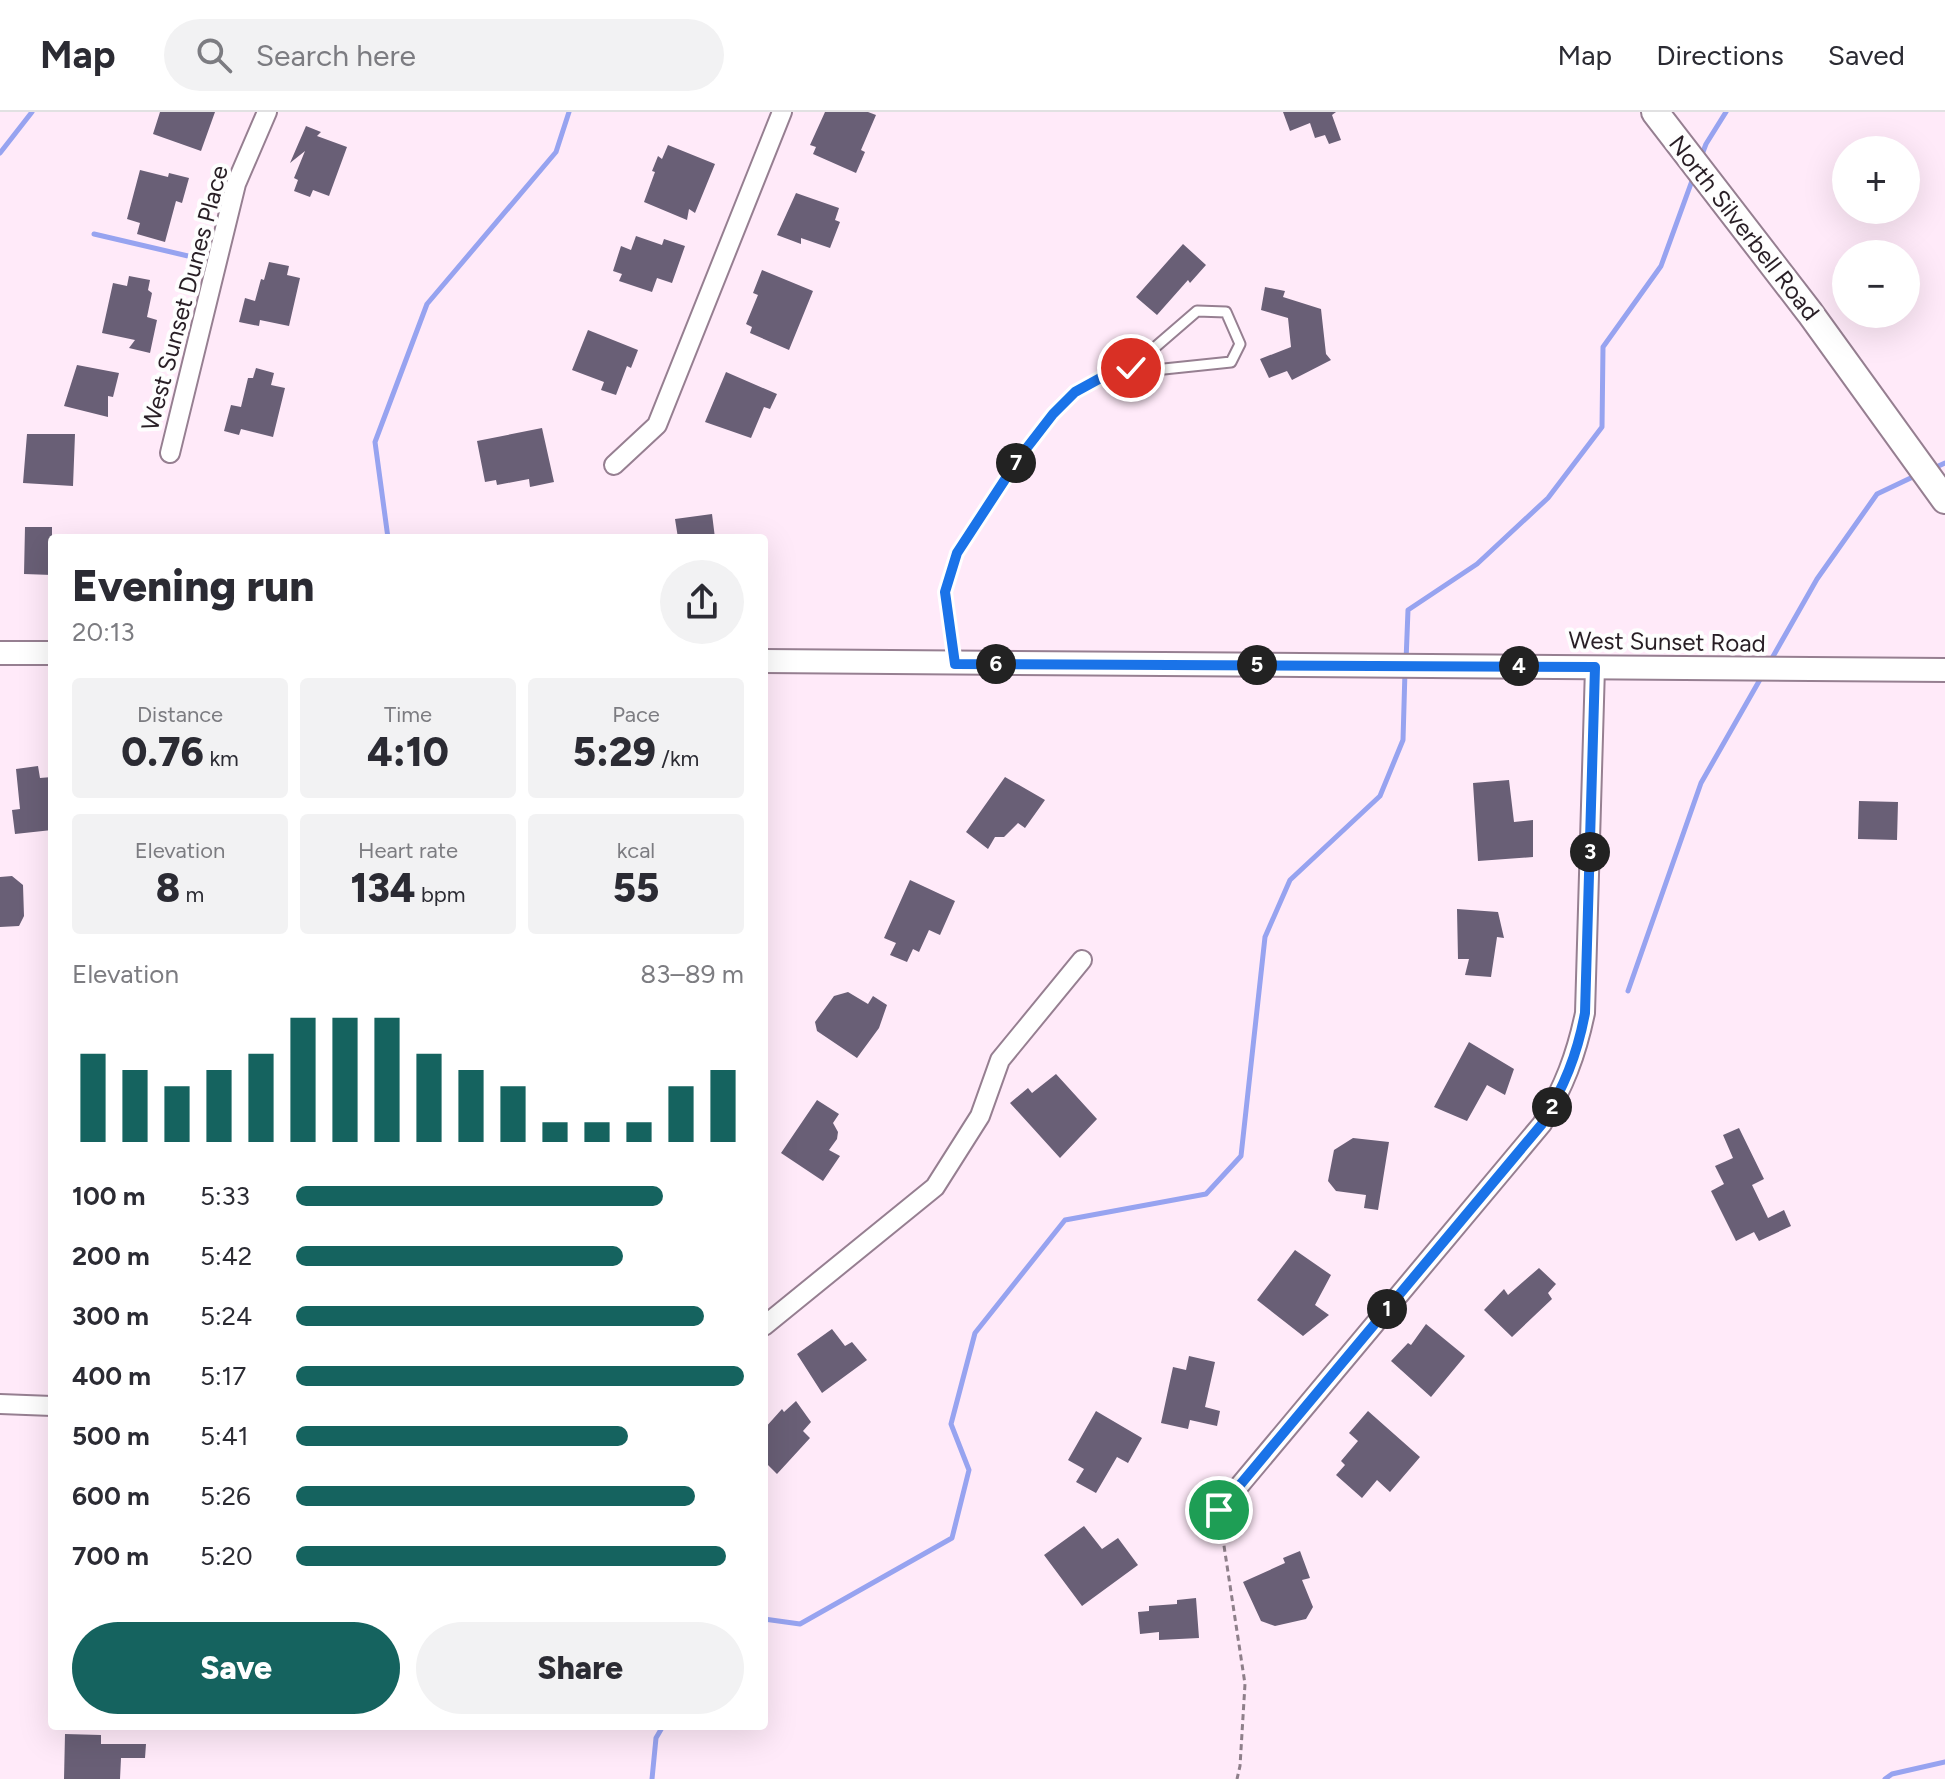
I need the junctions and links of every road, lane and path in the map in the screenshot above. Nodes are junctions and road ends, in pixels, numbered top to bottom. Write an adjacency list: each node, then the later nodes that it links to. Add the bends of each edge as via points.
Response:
1 (267, 112): 5 (street, West Sunset Dunes Place, via 236,184)
2 (782, 112): 6 (street, via 657,425)
3 (1655, 112): 7 (main road, North Silverbell Road)
4 (1131, 368): 4 (lane, via 1231,362 1240,344 1226,312 1197,311); 11 (lane, via 1075,392 1053,414 957,553 945,592)
5 (170, 453)
6 (614, 465)
7 (1945, 500)
8 (0, 653): 9 (street)
9 (48, 653)
10 (768, 661): 11 (street, West Sunset Road)
11 (955, 664): 12 (street, West Sunset Road)
12 (1595, 667): 13 (street, West Sunset Road); 18 (street, via 1585,1013 1563,1087 1542,1124)
13 (1945, 670)
14 (1082, 960): 15 (street, via 1000,1060 980,1116 935,1187)
15 (768, 1323)
16 (0, 1404): 17 (street)
17 (48, 1406)
18 (1219, 1510): 19 (path, via 1245,1684)
19 (1237, 1779)

